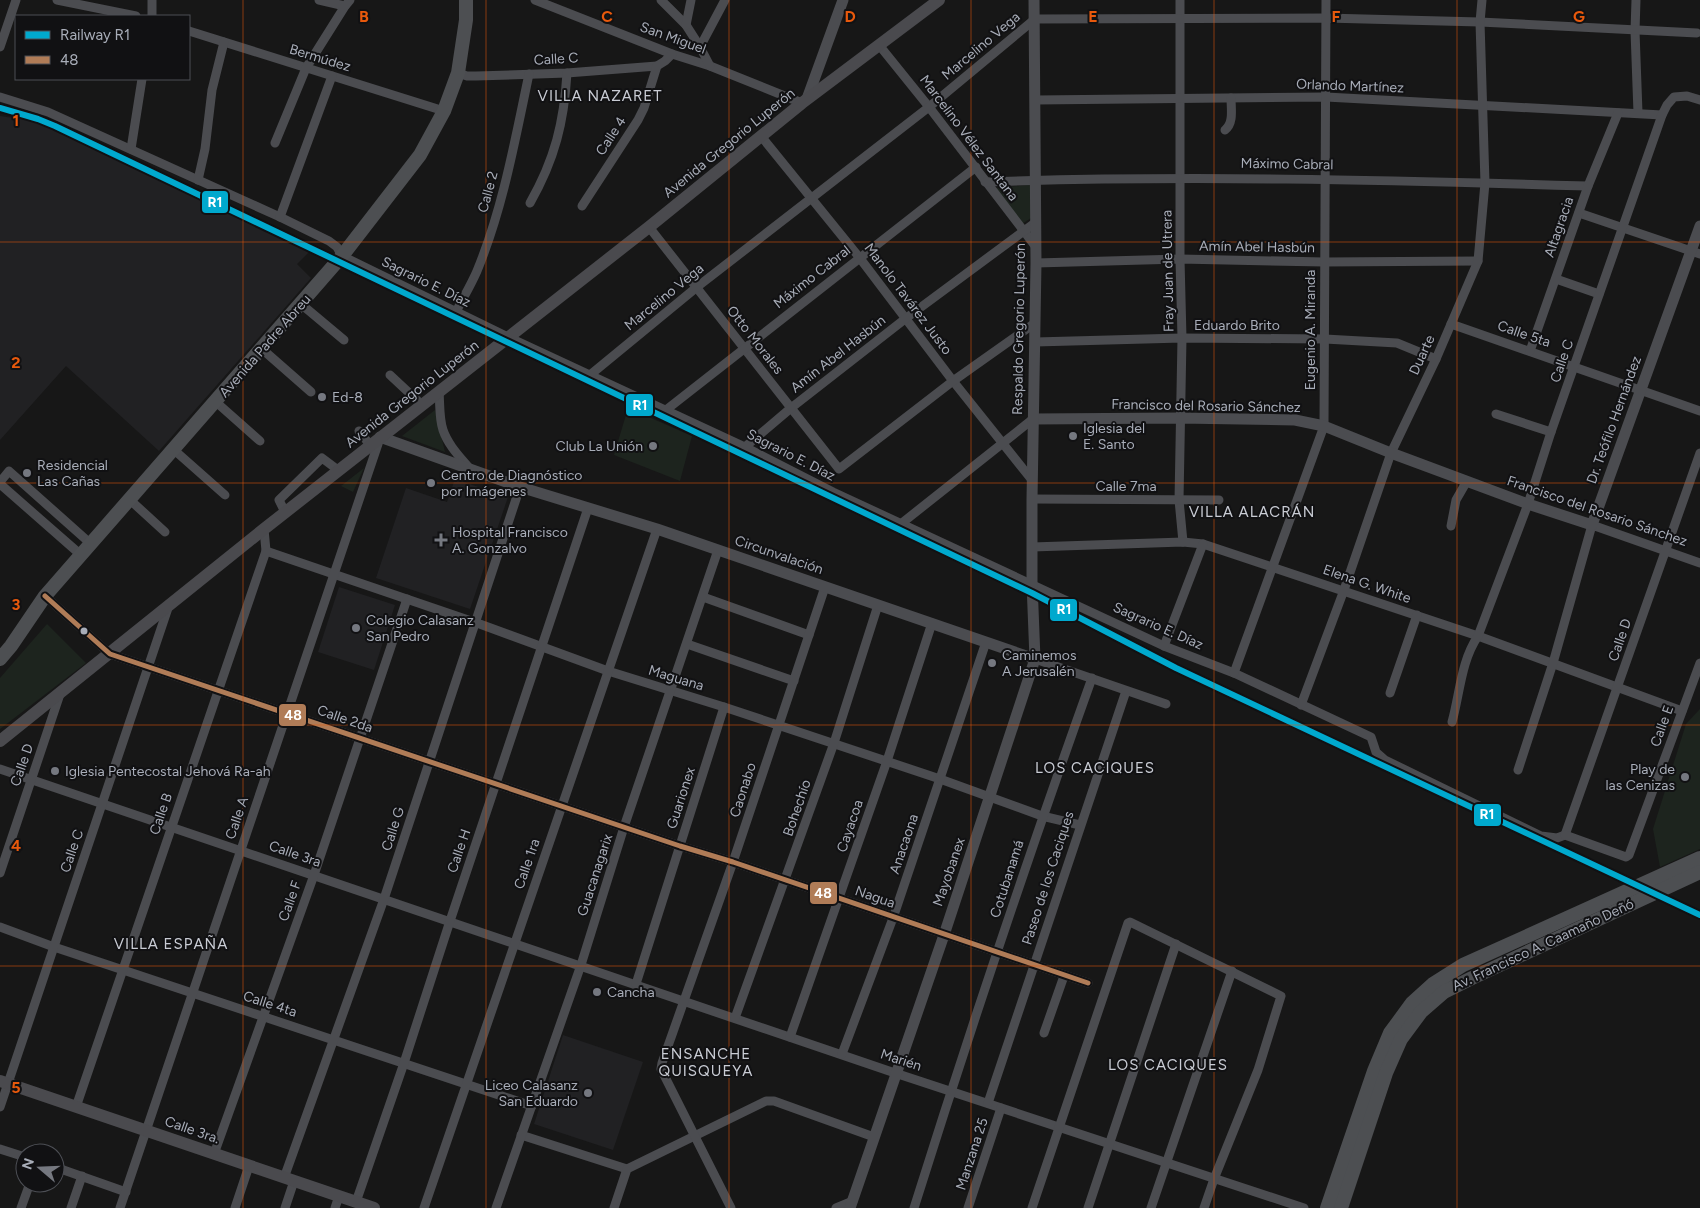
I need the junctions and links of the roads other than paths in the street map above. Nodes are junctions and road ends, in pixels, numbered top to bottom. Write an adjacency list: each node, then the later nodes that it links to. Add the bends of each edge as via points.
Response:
1 (16, 0): 30 (street)
2 (57, 0): 18 (street)
3 (152, 0): 19 (street)
4 (319, 0): 17 (street)
5 (466, 0): 37 (main road, Avenida Padre Abreu)
6 (535, 0): 32 (street, San Miguel)
7 (661, 0): 24 (street)
8 (691, 0): 24 (street)
9 (725, 0): 31 (street)
10 (843, 0): 47 (street)
11 (939, 0): 29 (main road, Avenida Gregorio Luperón)
12 (1034, 0): 21 (street, Respaldo Gregorio Luperón)
13 (1180, 0): 22 (street, Fray Juan de Utrera)
14 (1326, 0): 20 (street, Eugenio A. Miranda)
15 (1482, 0): 23 (street, Duarte)
16 (1636, 0): 26 (street)
17 (347, 3): 35 (street)
18 (131, 15)
19 (152, 15)
20 (1326, 18): 22 (street, Marcelino Vega); 23 (street, Marcelino Vega); 44 (street, Eugenio A. Miranda)
21 (1035, 19): 22 (street, Marcelino Vega); 45 (street, Respaldo Gregorio Luperón); 49 (street, Marcelino Vega)
22 (1180, 19): 42 (street, Fray Juan de Utrera)
23 (1480, 22): 26 (street, Marcelino Vega); 48 (street, Duarte)
24 (686, 26): 31 (street)
25 (190, 31): 28 (street, Bermúdez)
26 (1636, 31): 27 (street, Marcelino Vega); 52 (street)
27 (1697, 33)
28 (224, 42): 35 (street, Bermúdez); 61 (street, via 212,90)
29 (879, 45): 47 (main road, Avenida Gregorio Luperón); 49 (street, Marcelino Vélez Santana)
30 (0, 47)
31 (700, 47): 34 (street)
32 (672, 54): 33 (street); 34 (street, San Miguel)
33 (657, 66): 36 (street, Calle C); 68 (street, Calle 4, via 638,120)
34 (710, 66): 47 (street, San Miguel)
35 (306, 68): 39 (street, Bermúdez); 56 (street)
36 (567, 72): 38 (street, Calle C); 67 (street, via 564,107 550,163)
37 (458, 73): 38 (street, Calle C, via 468,76); 50 (main road, Avenida Padre Abreu)
38 (529, 74): 88 (street, Calle 2, via 494,221 477,272)
39 (332, 76): 50 (street, Bermúdez); 70 (street)
40 (142, 80): 57 (street)
41 (0, 97): 57 (street, Sagrario E. Díaz, via 48,112)
42 (1181, 98): 43 (street, Orlando Martínez); 45 (street, Orlando Martínez); 59 (street, Fray Juan de Utrera)
43 (1231, 98): 44 (street, Orlando Martínez); 54 (street, via 1231,122)
44 (1326, 98): 48 (street, Orlando Martínez); 60 (street, Eugenio A. Miranda)
45 (1036, 100): 62 (street, Respaldo Gregorio Luperón)
46 (1700, 100): 53 (street, Calle C, via 1674,97)
47 (805, 101): 55 (main road, Avenida Gregorio Luperón)
48 (1482, 105): 51 (street, Orlando Martínez); 64 (street, Duarte)
49 (929, 107): 58 (street, Marcelino Vélez Santana); 66 (street, Marcelino Vega)
50 (444, 111): 78 (main road, Avenida Padre Abreu, via 420,155)
51 (1618, 113): 52 (street, Orlando Martínez); 65 (street, Altagracia)
52 (1638, 113): 53 (street, Orlando Martínez)
53 (1662, 116): 74 (street, Calle C)
54 (1225, 130)
55 (761, 136): 66 (street, Manolo Tavárez Justo); 73 (main road, Avenida Gregorio Luperón)
56 (275, 143)
57 (131, 150): 61 (street, Sagrario E. Díaz)
58 (976, 167): 63 (street, Marcelino Vélez Santana); 79 (street, Máximo Cabral)
59 (1181, 177): 60 (street, Máximo Cabral); 62 (street, Máximo Cabral); 80 (street, Fray Juan de Utrera)
60 (1324, 178): 64 (street, Máximo Cabral); 82 (street, Eugenio A. Miranda)
61 (198, 180): 70 (street, Sagrario E. Díaz)
62 (1037, 180): 63 (street, Máximo Cabral); 71 (street, Respaldo Gregorio Luperón)
63 (985, 182): 75 (street, Marcelino Vélez Santana)
64 (1484, 183): 65 (street, Máximo Cabral); 81 (street, Duarte)
65 (1588, 186): 69 (street, Altagracia)
66 (812, 197): 79 (street, Manolo Tavárez Justo); 85 (street, Marcelino Vega)
67 (530, 202)
68 (582, 206)
69 (1579, 213): 74 (street); 84 (street, Altagracia)
70 (280, 217): 78 (street, Sagrario E. Díaz, via 329,241)
71 (1036, 222): 75 (street, Amín Abel Hasbún); 76 (street, Respaldo Gregorio Luperón)
72 (1700, 226): 77 (street, Dr. Teófilo Hernández)
73 (649, 227): 85 (street, Otto Morales); 92 (main road, Avenida Gregorio Luperón)
74 (1624, 227): 77 (street); 86 (street, Calle C)
75 (1023, 231): 76 (street, Marcelino Vélez Santana); 89 (street, Amín Abel Hasbún)
76 (1036, 247): 83 (street, Respaldo Gregorio Luperón)
77 (1696, 252): 105 (street, Dr. Teófilo Hernández)
78 (342, 256): 87 (main road, Avenida Padre Abreu); 88 (street, Sagrario E. Díaz)
79 (860, 258): 89 (street, Manolo Tavárez Justo); 97 (street, Máximo Cabral)
80 (1180, 259): 82 (street, Amín Abel Hasbún); 83 (street, Amín Abel Hasbún); 93 (street, Fray Juan de Utrera)
81 (1478, 261): 82 (street, Amín Abel Hasbún); 91 (street, Duarte)
82 (1324, 262): 94 (street, Eugenio A. Miranda)
83 (1036, 263): 90 (street, Respaldo Gregorio Luperón)
84 (1556, 280): 86 (street); 99 (street, Altagracia)
85 (697, 287): 97 (street, Otto Morales); 103 (street, Marcelino Vega)
86 (1599, 294): 101 (street, Calle C)
87 (301, 304): 95 (street); 98 (main road, Avenida Padre Abreu)
88 (456, 312): 92 (street, Sagrario E. Díaz)
89 (905, 319): 104 (street, Manolo Tavárez Justo); 110 (street, Amín Abel Hasbún)
90 (1035, 323): 96 (street, Respaldo Gregorio Luperón); 104 (street)
91 (1452, 324): 99 (street, Calle 5ta); 100 (street, Duarte)
92 (508, 337): 103 (street, Sagrario E. Díaz); 107 (main road, Avenida Gregorio Luperón)
93 (1182, 338): 94 (street, Eduardo Brito); 96 (street, Eduardo Brito); 114 (street, Fray Juan de Utrera)
94 (1325, 339): 100 (street, Eduardo Brito, via 1397,342); 116 (street, Eugenio A. Miranda)
95 (344, 340)
96 (1035, 342): 115 (street, Respaldo Gregorio Luperón)
97 (743, 348): 110 (street, Otto Morales); 111 (street, Máximo Cabral)
98 (262, 349): 106 (street); 108 (main road, Avenida Padre Abreu)
99 (1530, 351): 101 (street, Calle 5ta)
100 (1436, 359): 124 (street, Duarte)
101 (1575, 367): 105 (street, Calle 5ta); 118 (street, Calle C)
102 (390, 375): 109 (street)
103 (590, 375): 111 (street, Sagrario E. Díaz)
104 (953, 381): 110 (street, Otto Morales, via 839,469); 121 (street, Manolo Tavárez Justo)
105 (1641, 390): 112 (street, Calle 5ta); 141 (street, Dr. Teófilo Hernández)
106 (311, 392)
107 (439, 392): 109 (main road, Avenida Gregorio Luperón); 126 (street, via 444,431)
108 (216, 402): 119 (street); 123 (main road, Avenida Padre Abreu)
109 (421, 404): 120 (main road, Avenida Gregorio Luperón)
110 (790, 408): 122 (street, Amín Abel Hasbún)
111 (666, 410): 122 (street, Sagrario E. Díaz)
112 (1700, 411)
113 (1496, 414): 118 (street)
114 (1180, 418): 115 (street, Francisco del Rosario Sánchez); 116 (street, Francisco del Rosario Sánchez, via 1295,420); 135 (street, Fray Juan de Utrera)
115 (1033, 419): 121 (street); 128 (street, Respaldo Gregorio Luperón)
116 (1324, 426): 124 (street, Francisco del Rosario Sánchez); 155 (street, Eugenio A. Miranda)
117 (358, 431): 120 (street)
118 (1552, 432): 137 (street, Calle C)
119 (260, 441)
120 (375, 441): 126 (street, Circunvalación); 127 (main road, Avenida Gregorio Luperón); 156 (street, Calle A)
121 (1002, 445): 128 (street, Manolo Tavárez Justo); 140 (street)
122 (745, 447): 140 (street, Sagrario E. Díaz)
123 (174, 449): 132 (street); 133 (main road, Avenida Padre Abreu)
124 (1390, 453): 129 (street, Francisco del Rosario Sánchez); 159 (street, Duarte)
125 (1700, 453): 152 (street, Calle D)
126 (470, 469): 131 (street, Circunvalación)
127 (338, 470): 139 (main road, Avenida Gregorio Luperón); 139 (street, via 322,458 280,500)
128 (1032, 480): 134 (street, Respaldo Gregorio Luperón)
129 (1467, 481): 137 (street, Francisco del Rosario Sánchez); 142 (street, via 1456,500)
130 (0, 483): 147 (street, via 9,472); 153 (street)
131 (520, 487): 138 (street, Circunvalación); 166 (street, Calle G)
132 (225, 495)
133 (129, 499): 145 (street); 147 (main road, Avenida Padre Abreu)
134 (1032, 499): 135 (street, Calle 7ma); 149 (street, Respaldo Gregorio Luperón)
135 (1179, 500): 136 (street, Calle 7ma); 146 (street, Fray Juan de Utrera)
136 (1219, 500)
137 (1528, 504): 141 (street, Francisco del Rosario Sánchez); 169 (street, Calle C)
138 (588, 508): 144 (street, Circunvalación); 172 (street, Calle H)
139 (285, 512): 143 (main road, Avenida Gregorio Luperón)
140 (902, 523): 157 (street, Sagrario E. Díaz)
141 (1592, 525): 152 (street, Francisco del Rosario Sánchez); 177 (street, Dr. Teófilo Hernández)
142 (1451, 526)
143 (264, 529): 151 (street, Calle B); 163 (main road, Avenida Gregorio Luperón)
144 (657, 529): 150 (street, Circunvalación); 180 (street, Calle 1ra)
145 (164, 532)
146 (1183, 542): 148 (street, Elena G. White); 149 (street, Elena G. White)
147 (91, 544): 153 (main road, Avenida Padre Abreu)
148 (1203, 544): 155 (street, Elena G. White); 173 (street)
149 (1032, 547): 157 (street, Respaldo Gregorio Luperón)
150 (718, 550): 158 (street, Circunvalación); 161 (street, Guacanagarix)
151 (266, 551): 156 (street, Maguana); 185 (street, Calle B)
152 (1666, 551): 154 (street, Francisco del Rosario Sánchez); 184 (street, Calle D)
153 (81, 555): 160 (main road, Avenida Padre Abreu)
154 (1700, 563)
155 (1273, 567): 159 (street, Elena G. White); 181 (street, Eugenio A. Miranda)
156 (334, 574): 162 (street, Maguana); 194 (street, Calle A)
157 (1032, 584): 173 (street, Sagrario E. Díaz); 176 (street, Respaldo Gregorio Luperón)
158 (825, 587): 164 (street, Circunvalación); 168 (street, Caonabo)
159 (1344, 590): 165 (street, Elena G. White); 191 (street, Duarte)
160 (45, 596): 174 (street, Calle 2da); 175 (main road, Avenida Padre Abreu)
161 (703, 597): 168 (street); 171 (street, Guacanagarix)
162 (407, 599): 166 (street, Maguana); 197 (street, Calle F)
163 (169, 605): 174 (main road, Avenida Gregorio Luperón); 179 (street, Calle C)
164 (878, 605): 167 (street, Circunvalación); 199 (street, Bohechío)
165 (1417, 615): 169 (street, Elena G. White); 188 (street)
166 (477, 623): 172 (street, Maguana); 201 (street, Calle G)
167 (932, 623): 170 (street, Circunvalación); 200 (street, Cayacoa)
168 (809, 635): 183 (street, Caonabo)
169 (1478, 636): 177 (street, Elena G. White); 195 (street, Calle C, via 1465,664)
170 (986, 642): 176 (street, Circunvalación); 205 (street, Anacaona)
171 (687, 644): 183 (street); 186 (street, Guacanagarix)
172 (542, 646): 180 (street, Maguana); 206 (street, Calle H)
173 (1164, 646): 181 (street, Sagrario E. Díaz)
174 (110, 654): 179 (street, Calle 2da); 189 (main road, Avenida Gregorio Luperón)
175 (0, 659)
176 (1035, 659): 182 (street, Circunvalación); 207 (street, Mayobanex)
177 (1553, 663): 184 (street, Elena G. White); 203 (street, Dr. Teófilo Hernández)
178 (1700, 663): 193 (street, Calle E)
179 (148, 667): 185 (street, Calle 2da); 208 (street, Calle C)
180 (608, 671): 186 (street, Maguana); 209 (street, Calle 1ra)
181 (1234, 674): 191 (street, Sagrario E. Díaz)
182 (1092, 678): 187 (street, Circunvalación); 210 (street, Cotubanamá)
183 (794, 681): 196 (street, Caonabo)
184 (1618, 688): 193 (street, Elena G. White); 214 (street, Calle D)
185 (218, 690): 194 (street, Calle 2da); 212 (street, Calle B)
186 (671, 690): 192 (street, Maguana); 213 (street, Guacanagarix)
187 (1126, 690): 190 (street, Circunvalación); 211 (street, Paseo de los Caciques)
188 (1390, 693)
189 (60, 694): 198 (main road, Avenida Gregorio Luperón); 204 (street, Calle D)
190 (1166, 704)
191 (1301, 705): 214 (street, Sagrario E. Díaz, via 1371,737 1376,752 1385,760 1541,836 1557,838)
192 (724, 707): 196 (street, Maguana); 215 (street, Guarionex)
193 (1682, 711): 214 (street, Calle E, via 1629,856)
194 (287, 713): 197 (street, Calle 2da); 216 (street, Calle A)
195 (1452, 722)
196 (779, 726): 199 (street, Maguana); 218 (street, Caonabo)
197 (360, 738): 201 (street, Calle 2da); 221 (street, Calle F)
198 (0, 741)
199 (834, 743): 200 (street, Maguana); 222 (street, Bohechío)
200 (887, 761): 205 (street, Maguana); 224 (street, Cayacoa)
201 (430, 762): 206 (street, Calle 2da); 223 (street, Calle G)
202 (0, 769): 204 (street, Calle 3ra)
203 (1518, 770)
204 (32, 779): 208 (street, Calle 3ra); 220 (street, Calle D)
205 (940, 779): 207 (street, Maguana); 225 (street, Anacaona)
206 (496, 783): 209 (street, Calle 2da); 226 (street, Calle H)
207 (990, 798): 210 (street, Maguana); 228 (street, Mayobanex)
208 (102, 803): 212 (street, Calle 3ra); 231 (street, Calle C)
209 (562, 806): 213 (street, Calle 2da); 229 (street, Calle 1ra)
210 (1042, 816): 211 (street, Maguana); 232 (street, Cotubanamá)
211 (1080, 825): 234 (street, Paseo de los Caciques)
212 (172, 827): 216 (street, Calle 3ra); 235 (street, Calle B)
213 (624, 827): 215 (street, Nagua); 233 (street, Guacanagarix)
214 (1565, 835)
215 (680, 846): 218 (street, Nagua); 239 (street, Guarionex)
216 (241, 850): 221 (street, Calle 3ra); 240 (street, Calle A)
217 (1700, 858): 297 (main road, Av. Francisco A. Caamaño Deñó, via 1463,965 1412,1003 1390,1033 1377,1064)
218 (733, 862): 222 (street, Nagua); 241 (street, Caonabo)
219 (1700, 872): 298 (main road, Av. Francisco A. Caamaño Deñó, via 1444,992 1421,1012 1402,1039 1386,1073)
220 (0, 873)
221 (314, 875): 223 (street, Calle 3ra); 242 (street, Calle F)
222 (785, 881): 224 (street, Nagua); 243 (street, Bohechío)
223 (384, 899): 226 (street, Calle 3ra); 246 (street, Calle G)
224 (839, 899): 225 (street, Nagua); 245 (street, Cayacoa)
225 (893, 918): 228 (street, Nagua); 247 (street, Anacaona)
226 (450, 921): 229 (street, Calle 3ra); 248 (street, Calle H)
227 (0, 927): 231 (street, Calle 4ta)
228 (944, 935): 232 (street, Nagua); 249 (street, Mayobanex)
229 (515, 943): 233 (street, Calle 3ra); 251 (street, Calle 1ra)
230 (1176, 944): 236 (street); 258 (street, via 1132,922 1128,923); 263 (street)
231 (54, 946): 235 (street, Calle 4ta); 250 (street, Calle C)
232 (997, 953): 234 (street, Nagua); 252 (street, Cotubanamá)
233 (581, 966): 239 (street, Marién); 255 (street, Guacanagarix)
234 (1034, 966): 237 (street, Nagua); 253 (street, Paseo de los Caciques)
235 (123, 969): 240 (street, Calle 4ta); 256 (street, Calle B)
236 (1232, 971): 267 (street); 273 (street, via 1280,994 1281,998 1258,1070)
237 (1064, 976): 238 (street, Nagua); 244 (street)
238 (1088, 983)
239 (636, 984): 241 (street, Marién)
240 (192, 993): 242 (street, Calle 4ta); 259 (street, Calle A)
241 (683, 1000): 243 (street, Marién); 262 (street, Caonabo, via 661,1069)
242 (263, 1016): 246 (street, Calle 4ta); 266 (street, Calle F)
243 (735, 1018): 245 (street, Marién)
244 (1044, 1033)
245 (790, 1037): 247 (street, Marién)
246 (333, 1040): 248 (street, Calle 4ta); 272 (street, Calle G)
247 (842, 1054): 249 (street, Marién)
248 (404, 1063): 251 (street, Calle 4ta); 277 (street, Calle H)
249 (896, 1072): 252 (street, Marién); 261 (street, Mayobanex)
250 (4, 1083): 254 (street, Calle C); 256 (main road, Calle 3ra.)
251 (466, 1084): 255 (street, Calle 4ta); 285 (street, Calle 1ra)
252 (951, 1090): 253 (street, Marién); 290 (street, Cotubanamá)
253 (988, 1103): 257 (street, Marién)
254 (0, 1106)
255 (532, 1106): 260 (street, Guacanagarix)
256 (76, 1107): 259 (main road, Calle 3ra.)
257 (1001, 1108): 258 (street, Marién); 291 (street, Manzana 25)
258 (1060, 1127): 263 (street, Marién); 292 (street)
259 (146, 1131): 266 (main road, Calle 3ra.); 274 (street, Calle A)
260 (522, 1135): 269 (street); 286 (street, Guacanagarix)
261 (874, 1136): 262 (street, via 766,1101); 278 (street, Mayobanex)
262 (695, 1137): 269 (street); 288 (street, Caonabo)
263 (1109, 1144): 267 (street, Marién); 293 (street)
264 (0, 1149): 265 (street)
265 (15, 1154)
266 (214, 1154): 268 (main road, Calle 3ra.)
267 (1166, 1162): 273 (street, Marién); 294 (street)
268 (249, 1166): 272 (main road, Calle 3ra.); 282 (street)
269 (627, 1169): 287 (street)
270 (65, 1170): 271 (street)
271 (82, 1176): 274 (street); 280 (street)
272 (289, 1179): 276 (main road, Calle 3ra.); 283 (street, Calle G)
273 (1214, 1179): 295 (street); 296 (street, Marién)
274 (126, 1192): 281 (street, Calle A)
275 (26, 1193): 279 (street)
276 (337, 1202): 277 (main road, Calle 3ra.)
277 (356, 1202): 284 (main road, Calle 3ra.)
278 (852, 1205): 289 (street)
279 (21, 1208)
280 (70, 1208)
281 (120, 1208)
282 (235, 1208)
283 (285, 1208)
284 (374, 1208)
285 (424, 1208)
286 (496, 1208)
287 (614, 1208)
288 (731, 1208)
289 (836, 1208)
290 (914, 1208)
291 (968, 1208)
292 (1032, 1208)
293 (1088, 1208)
294 (1151, 1208)
295 (1204, 1208)
296 (1304, 1208)
297 (1327, 1208)
298 (1341, 1208)

